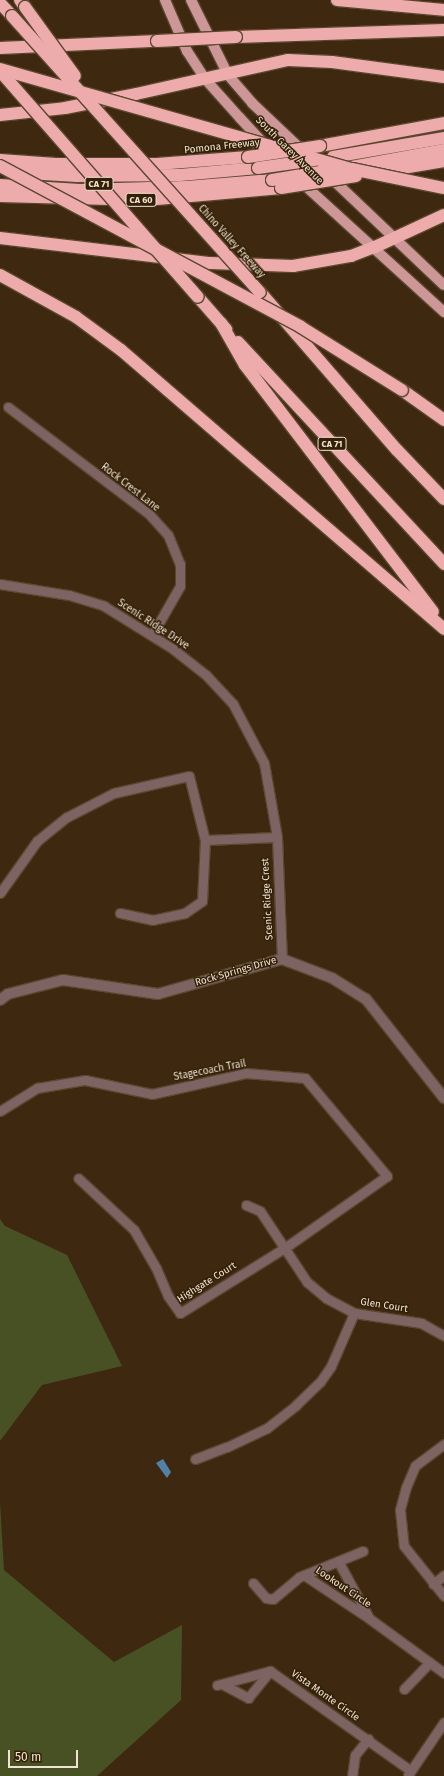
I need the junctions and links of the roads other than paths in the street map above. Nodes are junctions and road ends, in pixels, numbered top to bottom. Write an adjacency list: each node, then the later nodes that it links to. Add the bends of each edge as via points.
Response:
1 (165, 0): 12 (main road, South Garey Avenue, via 187,51)
2 (192, 0): 10 (main road, South Garey Avenue)
3 (337, 0): 6 (highway)
4 (0, 3): 13 (highway, Chino Valley Freeway, bridge)
5 (22, 4): 13 (highway, bridge)
6 (444, 10)
7 (444, 30): 8 (highway, bridge)
8 (0, 48)
9 (0, 70): 18 (highway, bridge); 33 (highway, CA 71, bridge)
10 (228, 75): 11 (highway, via 269,64 298,60); 12 (highway); 28 (main road, South Garey Avenue, via 252,103)
11 (444, 77)
12 (206, 80): 14 (highway, via 65,108); 29 (main road, South Garey Avenue, via 289,171)
13 (99, 112): 36 (highway, Chino Valley Freeway, bridge, via 397,450)
14 (0, 115)
15 (444, 124): 18 (highway, Pomona Freeway, bridge)
16 (444, 138): 22 (highway, bridge, via 258,168 180,175 77,176)
17 (444, 150): 23 (highway, bridge, via 272,180 187,187 80,190)
18 (291, 152): 19 (highway, Pomona Freeway, bridge, via 157,164 63,164); 24 (highway, bridge, via 396,180)
19 (0, 160)
20 (444, 161): 25 (highway, CA 60, bridge, via 281,188 146,200)
21 (0, 166): 35 (highway, bridge, via 294,323 402,390)
22 (0, 172)
23 (0, 185)
24 (444, 188)
25 (0, 196)
26 (444, 215): 28 (highway)
27 (0, 238): 29 (highway, via 52,246 261,267 331,261)
28 (395, 238): 29 (highway); 31 (main road, South Garey Avenue)
29 (375, 247): 32 (main road, South Garey Avenue)
30 (0, 276): 40 (highway, via 76,317 121,350)
31 (444, 285)
32 (444, 312)
33 (221, 323): 37 (highway, CA 71); 39 (highway, via 246,365)
34 (8, 407): 41 (street, Rock Crest Lane, via 148,514 168,535 180,564 180,586)
35 (444, 420)
36 (444, 499)
37 (444, 564)
38 (0, 584): 41 (street, Scenic Ridge Drive, via 69,595 104,606)
39 (444, 625)
40 (444, 629)
41 (152, 636): 42 (street, Scenic Ridge Drive, via 174,649 206,675 233,704 264,762)
42 (277, 837): 43 (street); 46 (street, Scenic Ridge Crest)
43 (204, 840): 44 (street, via 189,776 158,781 114,793 67,817 37,841); 45 (street, via 202,902 185,913 153,920)
44 (1, 890)
45 (120, 913)
46 (282, 959): 47 (street, Rock Springs Drive, via 158,994 63,980 8,994); 48 (street, Rock Springs Drive, via 332,978 366,999)
47 (0, 1000)
48 (444, 1098)
49 (0, 1111): 50 (street, Stagecoach Trail, via 37,1088 85,1080 152,1094 246,1073 304,1078)
50 (388, 1176): 53 (street, Highgate Court)
51 (78, 1178): 53 (street, Highgate Court, via 134,1230 156,1268 168,1296 180,1313)
52 (246, 1205): 53 (street, Glen Court, via 260,1211)
53 (286, 1247): 54 (street, Glen Court, via 307,1282 326,1298)
54 (354, 1313): 55 (street, Glen Court, via 421,1323); 57 (street, via 320,1382 296,1405 267,1428)
55 (444, 1336)
56 (444, 1444): 63 (street, via 415,1466 400,1510 404,1546)
57 (195, 1458)
58 (363, 1551): 59 (street, Lookout Circle)
59 (338, 1561): 60 (street, Lookout Circle); 65 (street, Lookout Circle)
60 (304, 1575): 62 (street, Lookout Circle, via 273,1599 266,1598); 65 (street, Lookout Circle)
61 (444, 1575): 63 (street)
62 (253, 1583)
63 (434, 1584): 64 (street)
64 (444, 1596)
65 (370, 1619): 66 (street, Lookout Circle)
66 (430, 1662): 68 (street, Lookout Circle); 69 (street)
67 (270, 1671): 67 (street, via 220,1685 248,1698); 71 (street, Vista Monte Circle)
68 (444, 1674)
69 (404, 1689)
70 (444, 1722): 72 (street)
71 (368, 1739): 72 (street, Vista Monte Circle); 73 (street, via 355,1755)
72 (408, 1773)
73 (352, 1776)

